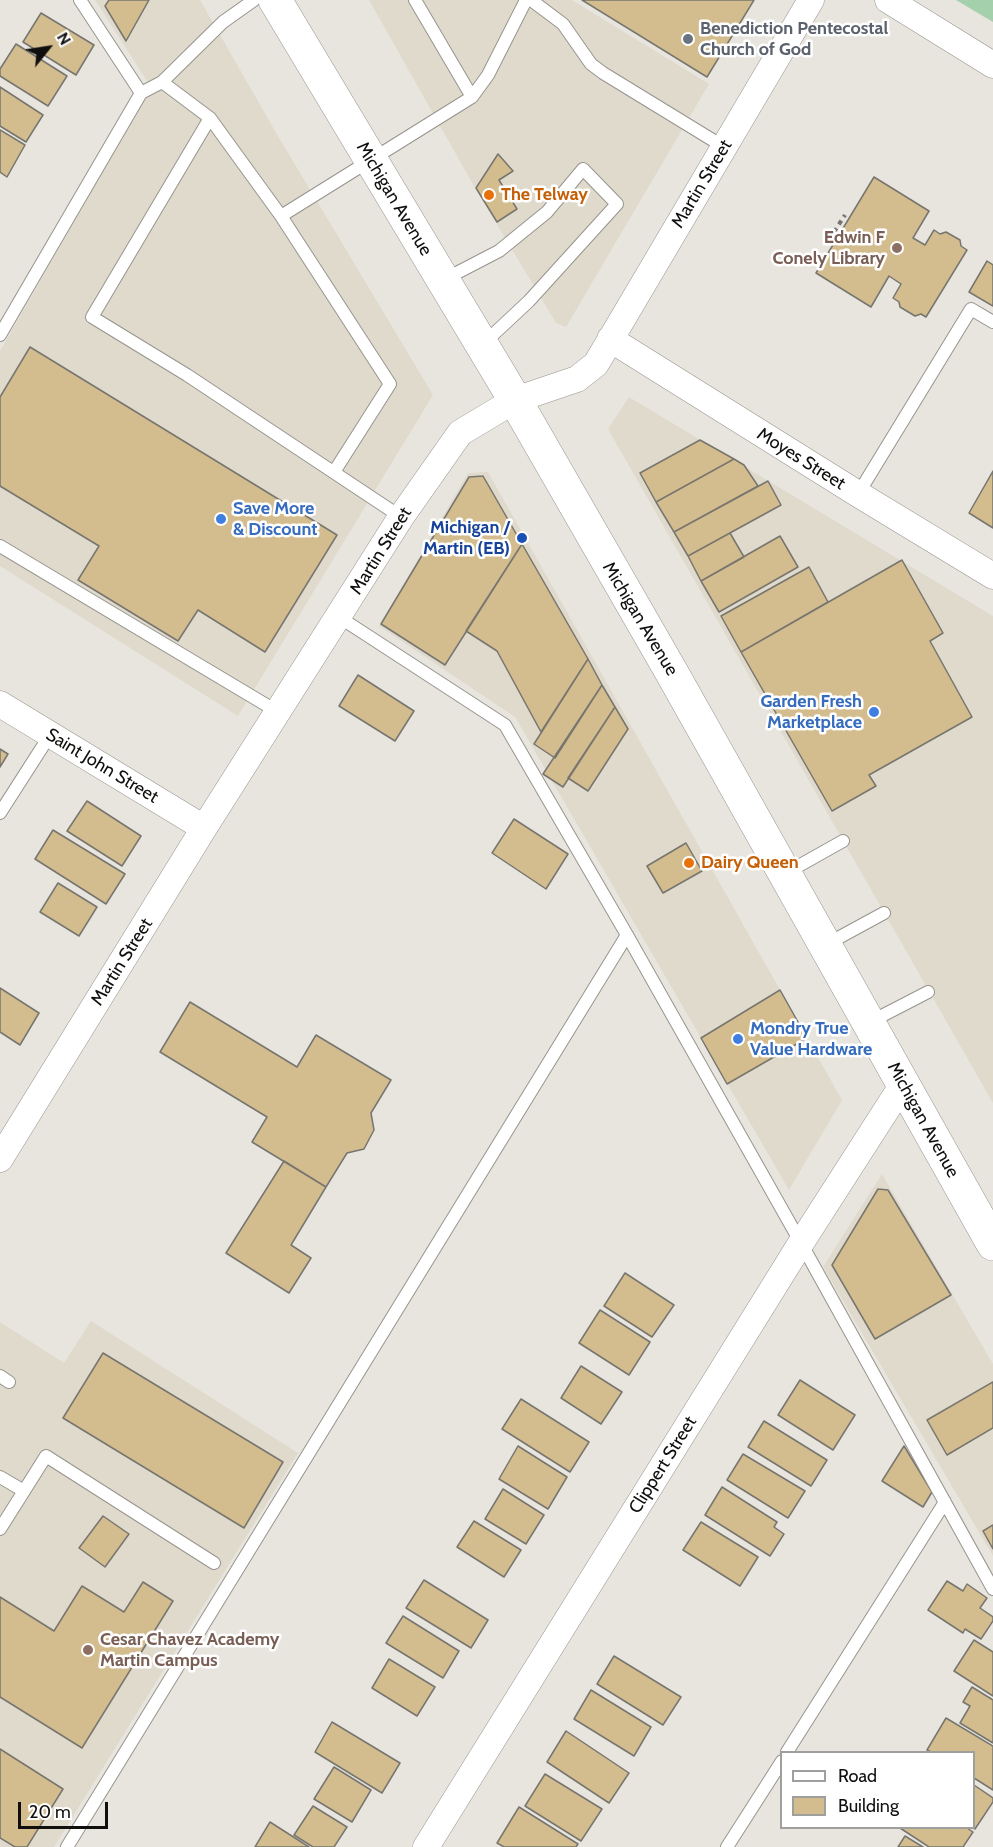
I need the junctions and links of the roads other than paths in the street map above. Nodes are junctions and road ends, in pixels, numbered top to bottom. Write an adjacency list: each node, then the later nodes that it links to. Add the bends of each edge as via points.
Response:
1 (80, 0): 11 (lane)
2 (254, 0): 10 (lane, via 223,22)
3 (275, 0): 15 (main road, Michigan Avenue)
4 (415, 0): 12 (lane)
5 (526, 0): 12 (lane, via 488,75)
6 (531, 0): 14 (lane, via 563,24 591,64)
7 (811, 0): 14 (street, Martin Street)
8 (888, 0): 9 (street)
9 (993, 65)
10 (162, 81): 11 (lane); 13 (lane)
11 (141, 93): 19 (lane)
12 (472, 97): 15 (lane)
13 (210, 117): 16 (lane); 23 (lane, via 92,317)
14 (723, 147): 20 (street, Martin Street)
15 (370, 160): 16 (lane); 17 (main road, Michigan Avenue)
16 (281, 216): 23 (lane, via 390,384)
17 (443, 280): 21 (main road, Michigan Avenue); 21 (lane, via 499,251 547,212 583,169 617,204 529,301)
18 (993, 322): 24 (lane, via 971,309)
19 (0, 335)
20 (610, 339): 22 (street, Martin Street, via 596,364 577,379); 24 (street, Moyes Street)
21 (482, 345): 22 (main road, Michigan Avenue)
22 (515, 400): 25 (street, Martin Street, via 460,433); 35 (main road, Michigan Avenue)
23 (334, 472): 25 (lane)
24 (858, 494): 27 (street, Moyes Street)
25 (401, 517): 28 (street, Martin Street)
26 (0, 546): 30 (lane)
27 (993, 576)
28 (339, 617): 30 (street, Martin Street); 37 (lane, via 505,724)
29 (0, 704): 31 (street, Saint John Street)
30 (278, 712): 33 (street, Martin Street)
31 (50, 735): 32 (lane); 33 (street, Saint John Street)
32 (0, 813)
33 (204, 828): 42 (street, Martin Street)
34 (843, 841): 35 (lane)
35 (785, 874): 38 (main road, Michigan Avenue)
36 (884, 914): 38 (lane)
37 (627, 935): 43 (lane); 53 (lane)
38 (825, 945): 40 (main road, Michigan Avenue)
39 (928, 992): 40 (lane)
40 (869, 1023): 41 (main road, Michigan Avenue)
41 (903, 1084): 43 (street, Clippert Street); 44 (main road, Michigan Avenue)
42 (4, 1144)
43 (801, 1243): 47 (lane); 54 (street, Clippert Street)
44 (993, 1244)
45 (0, 1478): 46 (lane)
46 (24, 1491): 48 (lane); 49 (lane, via 46,1456)
47 (945, 1502): 50 (lane); 51 (lane)
48 (0, 1529)
49 (214, 1563)
50 (993, 1589)
51 (788, 1751)
52 (780, 1764): 55 (lane)
53 (67, 1847)
54 (426, 1847)
55 (727, 1847)

